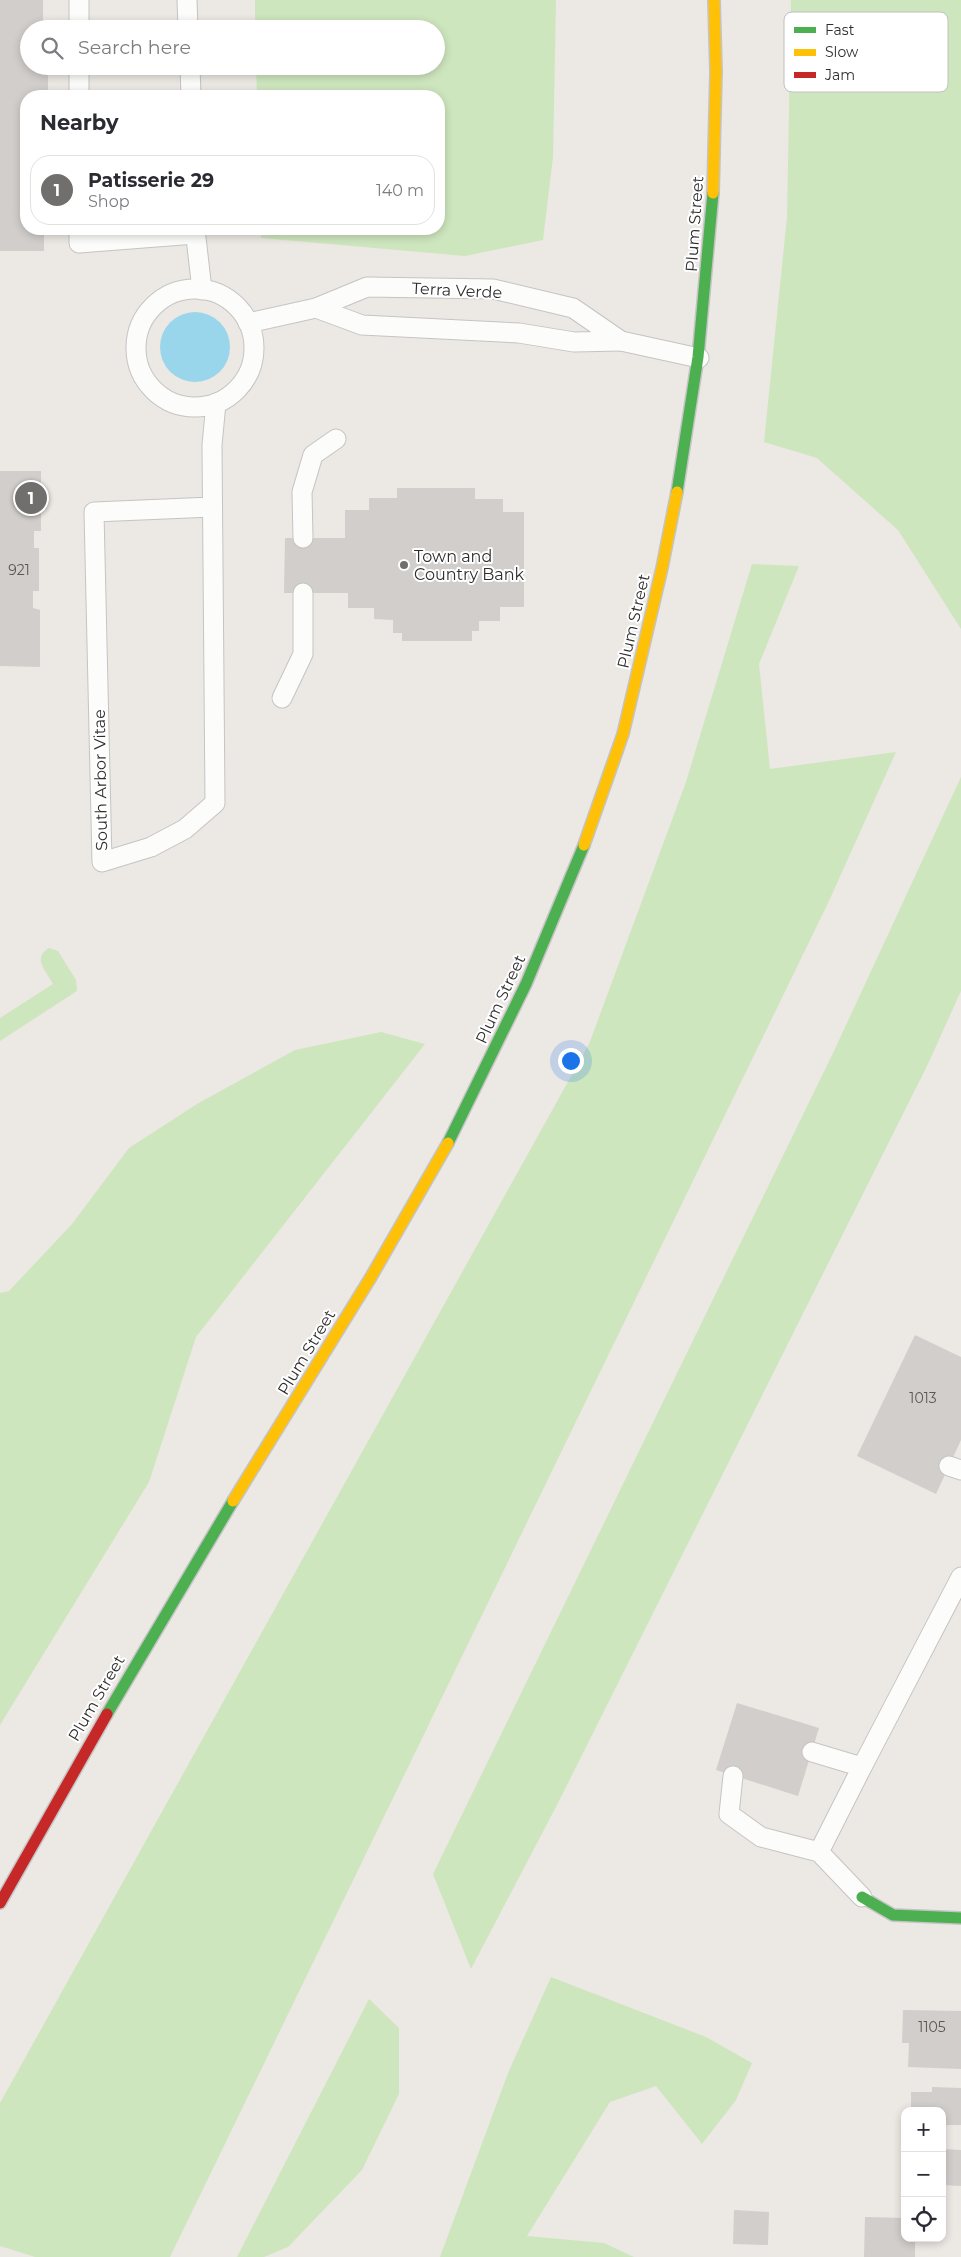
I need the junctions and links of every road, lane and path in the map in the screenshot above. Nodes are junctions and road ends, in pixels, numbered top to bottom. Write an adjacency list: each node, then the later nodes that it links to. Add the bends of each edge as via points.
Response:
1 (79, 0): 4 (lane)
2 (187, 0): 5 (lane)
3 (714, 0): 17 (main road, Plum Street, via 714,156 709,259)
4 (79, 20)
5 (188, 20)
6 (79, 75): 8 (lane)
7 (190, 75): 9 (lane)
8 (79, 90)
9 (191, 90)
10 (79, 235): 11 (lane, via 79,243)
11 (156, 235)
12 (195, 235): 13 (lane)
13 (202, 290): 15 (lane, via 221,295 237,307); 18 (lane, via 182,290 164,297 149,310 139,328 135,347 138,366 147,383 161,396 178,405 197,407)
14 (316, 308): 15 (lane, Terra Verde); 16 (lane, Terra Verde, via 362,324 519,333 574,342); 16 (lane, Terra Verde, via 367,287 493,288 572,308)
15 (248, 323): 18 (lane, via 254,342 252,361 245,379 233,393)
16 (621, 341): 17 (lane, Terra Verde)
17 (699, 358): 30 (main road, Plum Street, via 679,488 654,609 617,756 561,901 512,1013 463,1114 398,1231 142,1652)
18 (216, 403): 20 (lane, South Arbor Vitae)
19 (336, 439): 21 (lane, via 313,455 302,492)
20 (212, 508): 20 (lane, South Arbor Vitae, via 215,803 185,829 151,847 102,862 94,512)
21 (303, 538)
22 (303, 593): 23 (lane, via 303,654)
23 (282, 698)
24 (961, 1577): 26 (lane)
25 (812, 1752): 26 (lane)
26 (862, 1766): 28 (lane)
27 (733, 1776): 28 (lane, via 729,1814 761,1837)
28 (819, 1852): 29 (lane)
29 (862, 1897): 31 (main road, via 893,1915)
30 (0, 1903)
31 (961, 1918)

